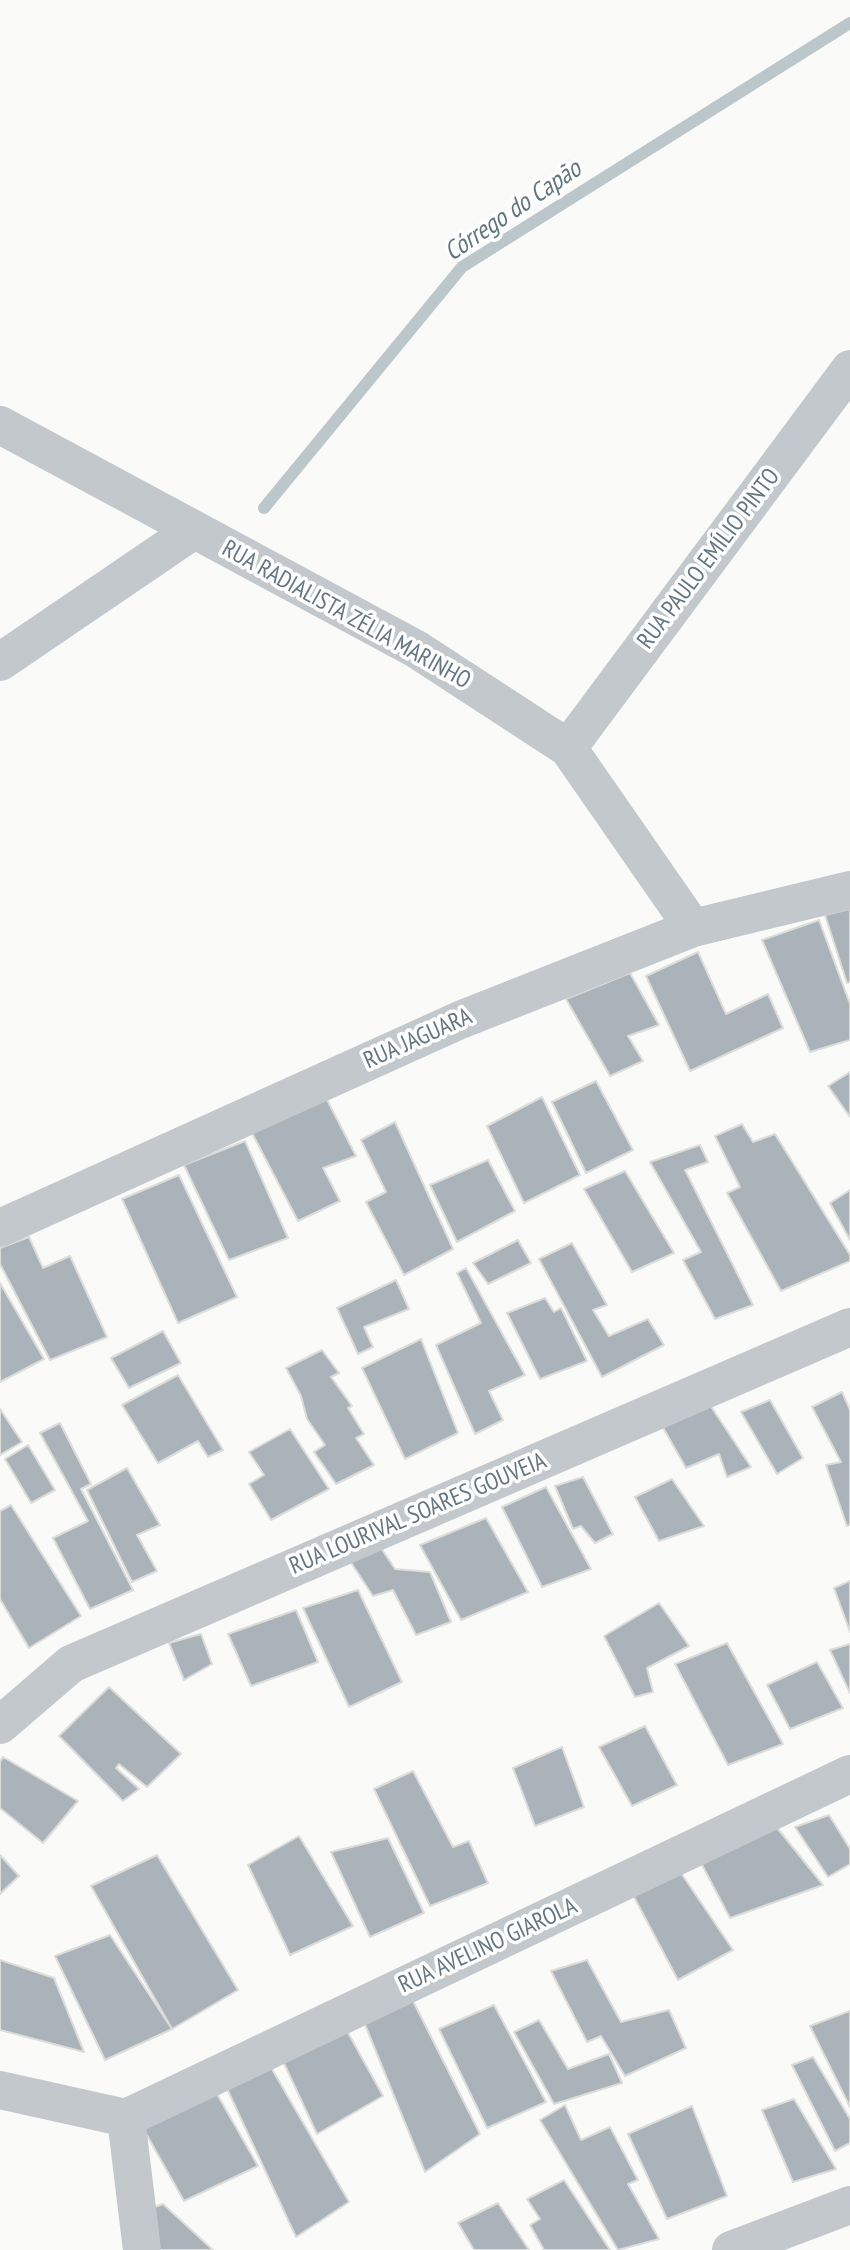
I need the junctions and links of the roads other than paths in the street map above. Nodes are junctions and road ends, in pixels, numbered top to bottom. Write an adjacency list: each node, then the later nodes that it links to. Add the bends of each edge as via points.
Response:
1 (850, 369): 5 (street, RUA PAULO EMÍLIO PINTO)
2 (0, 425): 3 (street, RUA RADIALISTA ZÉLIA MARINHO)
3 (194, 530): 4 (street); 5 (street, RUA RADIALISTA ZÉLIA MARINHO, via 416,649)
4 (0, 662)
5 (568, 748): 7 (street, RUA RADIALISTA ZÉLIA MARINHO)
6 (850, 890): 7 (street, RUA JAGUARA)
7 (693, 928): 8 (street, RUA JAGUARA, via 460,1020)
8 (0, 1228)
9 (850, 1327): 10 (street, RUA LOURIVAL SOARES GOUVEIA, via 71,1664)
10 (0, 1725)
11 (850, 1774): 13 (street, RUA AVELINO GIAROLA)
12 (0, 2090): 13 (street)
13 (126, 2118): 15 (street)
14 (850, 2205): 16 (street)
15 (142, 2250)
16 (731, 2250)

